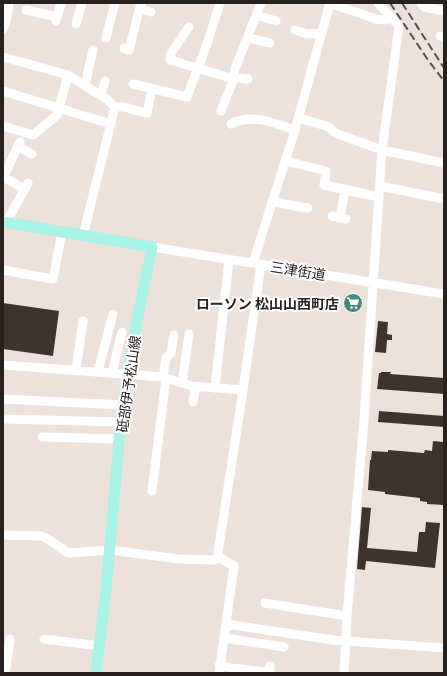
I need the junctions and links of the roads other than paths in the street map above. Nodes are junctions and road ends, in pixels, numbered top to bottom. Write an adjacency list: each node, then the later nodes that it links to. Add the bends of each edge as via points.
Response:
1 (9, 3): 19 (street)
2 (61, 3): 11 (street, via 57,20)
3 (82, 3): 17 (street)
4 (115, 3): 22 (street)
5 (220, 3): 28 (street)
6 (261, 3): 14 (street)
7 (329, 3): 15 (street, via 376,19); 21 (street)
8 (378, 3): 15 (street)
9 (422, 3): 12 (street, via 424,7)
10 (140, 6): 13 (street); 25 (street, via 129,50)
11 (26, 10)
12 (444, 11)
13 (151, 12)
14 (256, 15): 16 (street); 23 (street)
15 (392, 18): 46 (street, via 399,26)
16 (276, 21)
17 (76, 24)
18 (188, 27): 28 (street, via 169,57 170,60)
19 (3, 29)
20 (295, 30): 21 (street, via 307,34)
21 (322, 33): 41 (street)
22 (106, 38)
23 (248, 38): 24 (street); 30 (street)
24 (270, 43)
25 (124, 48)
26 (93, 50): 34 (street)
27 (3, 57): 29 (street)
28 (198, 68): 30 (street); 35 (street, via 187,97)
29 (68, 75): 34 (street); 39 (street)
30 (234, 78): 31 (street); 40 (street)
31 (248, 80)
32 (105, 81): 37 (street)
33 (133, 84): 35 (street)
34 (84, 85): 37 (street)
35 (152, 89): 38 (street, via 147,113 126,107)
36 (3, 91): 39 (street)
37 (101, 95): 38 (street)
38 (115, 107): 42 (street)
39 (58, 108): 42 (street); 44 (street, via 57,115 33,135)
40 (221, 111)
41 (299, 118): 45 (street); 46 (street, via 329,127 335,133)
42 (112, 124): 60 (street)
43 (230, 124): 45 (street, via 244,119 254,119)
44 (3, 126)
45 (295, 130): 48 (street)
46 (382, 150): 49 (street); 51 (street)
47 (32, 154): 50 (street, via 19,144)
48 (286, 160): 52 (street, via 326,171 324,185); 55 (street)
49 (444, 163)
50 (3, 177): 58 (street, via 27,186)
51 (380, 186): 53 (street); 54 (street)
52 (345, 189): 53 (street); 57 (street)
53 (379, 197): 65 (street)
54 (444, 199)
55 (272, 201): 56 (street); 63 (street)
56 (308, 208)
57 (339, 218)
58 (4, 223): 59 (main road)
59 (62, 232): 60 (main road); 64 (street, via 53,279)
60 (83, 236): 61 (main road)
61 (152, 247): 62 (street, 三津街道); 76 (main road, 砥部伊予松山線)
62 (229, 259): 63 (street, 三津街道); 80 (street)
63 (257, 264): 65 (street, 三津街道); 81 (street)
64 (3, 270)
65 (373, 282): 66 (street, 三津街道); 94 (street)
66 (444, 294)
67 (113, 314): 74 (street)
68 (84, 321): 73 (street, via 83,344)
69 (122, 332): 75 (street)
70 (189, 334): 78 (street)
71 (174, 335): 77 (street, via 171,353 166,358)
72 (3, 365): 73 (street)
73 (76, 370): 74 (street)
74 (98, 372): 75 (street)
75 (112, 373): 76 (street)
76 (127, 375): 77 (street); 84 (main road, 砥部伊予松山線)
77 (164, 377): 78 (street); 89 (street, via 162,438)
78 (182, 383): 79 (street)
79 (196, 386): 80 (street); 83 (street)
80 (214, 388): 81 (street)
81 (243, 390): 92 (street)
82 (3, 399): 84 (street)
83 (193, 402)
84 (123, 405): 86 (main road, 砥部伊予松山線)
85 (3, 419): 86 (street)
86 (121, 422): 88 (main road, 砥部伊予松山線)
87 (42, 437): 88 (street)
88 (120, 440): 91 (main road, 砥部伊予松山線)
89 (151, 486)
90 (3, 535): 91 (street, via 41,536 68,553)
91 (110, 550): 92 (street, via 178,559); 100 (main road, 砥部伊予松山線)
92 (217, 559): 95 (street, via 234,566)
93 (265, 604): 94 (street)
94 (347, 616): 99 (street)
95 (226, 624): 96 (street); 99 (street)
96 (224, 638): 101 (street); 104 (street)
97 (11, 639): 105 (street)
98 (44, 639): 100 (street)
99 (345, 640): 102 (street); 107 (street)
100 (100, 646): 106 (main road, 砥部伊予松山線)
101 (284, 648)
102 (444, 648)
103 (270, 666): 104 (street, via 270,670 266,672)
104 (219, 669)
105 (4, 673)
106 (96, 673)
107 (344, 673)

